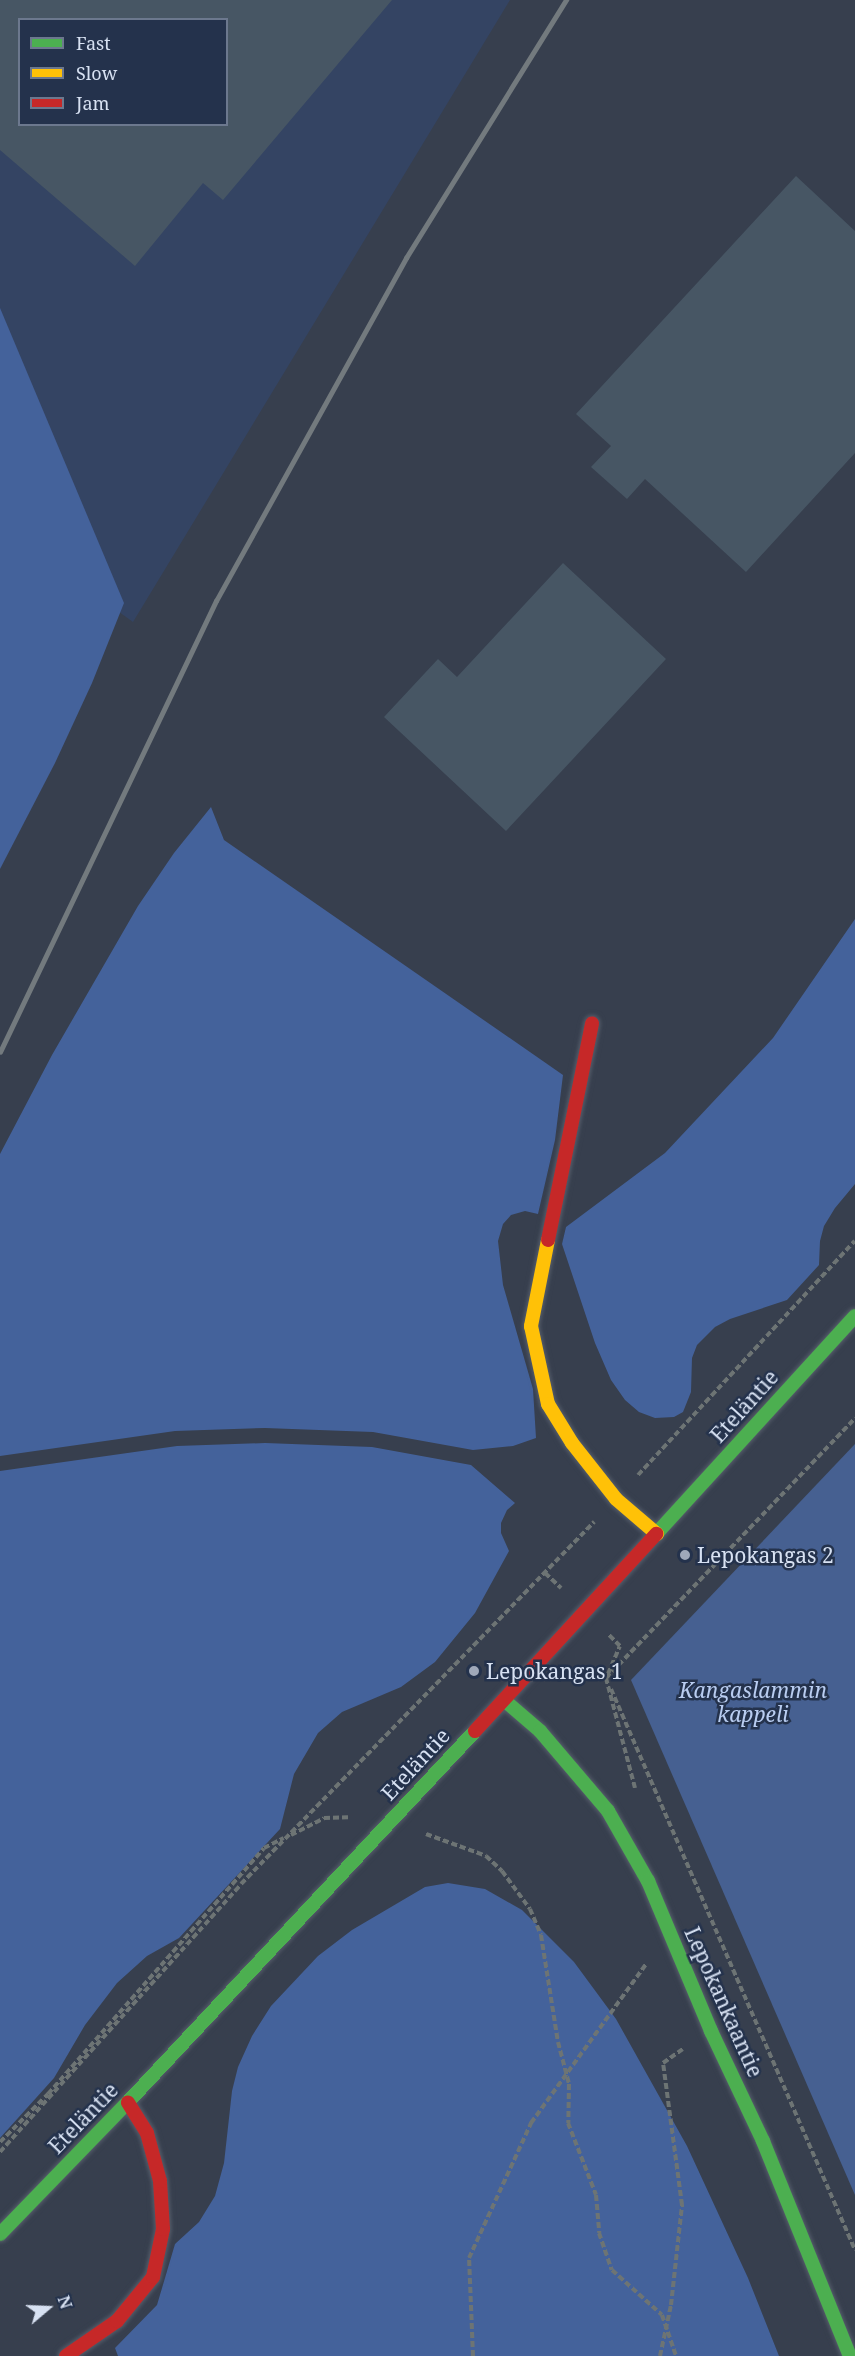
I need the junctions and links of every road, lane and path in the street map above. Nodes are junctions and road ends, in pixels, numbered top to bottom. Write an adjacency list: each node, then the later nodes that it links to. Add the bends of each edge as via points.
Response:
1 (592, 1023): 5 (street, via 531,1326 548,1404 572,1443)
2 (855, 1241): 5 (path)
3 (855, 1316): 6 (street, Eteläntie)
4 (855, 1418): 9 (path)
5 (616, 1499): 6 (street); 7 (path)
6 (657, 1534): 8 (street, Eteläntie)
7 (544, 1572): 8 (path); 13 (path)
8 (585, 1612): 9 (path, via 620,1646); 10 (street, Eteläntie)
9 (606, 1678): 11 (path); 21 (path)
10 (504, 1700): 12 (street, Eteläntie); 15 (street, Lepokankaantie, via 540,1731 608,1811 648,1881)
11 (638, 1798)
12 (386, 1826): 13 (path, via 346,1817 324,1818); 16 (path, via 427,1834 486,1856 530,1909 541,1935); 17 (street, Eteläntie)
13 (286, 1837): 18 (path, via 264,1848 48,2094); 19 (path)
14 (646, 1956): 16 (path, via 646,1967)
15 (711, 2031): 22 (path, via 663,2063 682,2205); 27 (street, Lepokankaantie, via 763,2141)
16 (567, 2075): 22 (path, via 567,2123 596,2195 599,2233 612,2270 662,2315); 24 (path, via 531,2123 469,2258)
17 (128, 2102): 20 (street, Eteläntie); 23 (street, via 147,2133 160,2181 163,2229 153,2277 117,2321)
18 (0, 2142)
19 (0, 2152)
20 (0, 2234)
21 (855, 2250)
22 (666, 2327): 25 (path); 26 (path)
23 (66, 2356)
24 (473, 2356)
25 (660, 2356)
26 (676, 2356)
27 (850, 2356)

